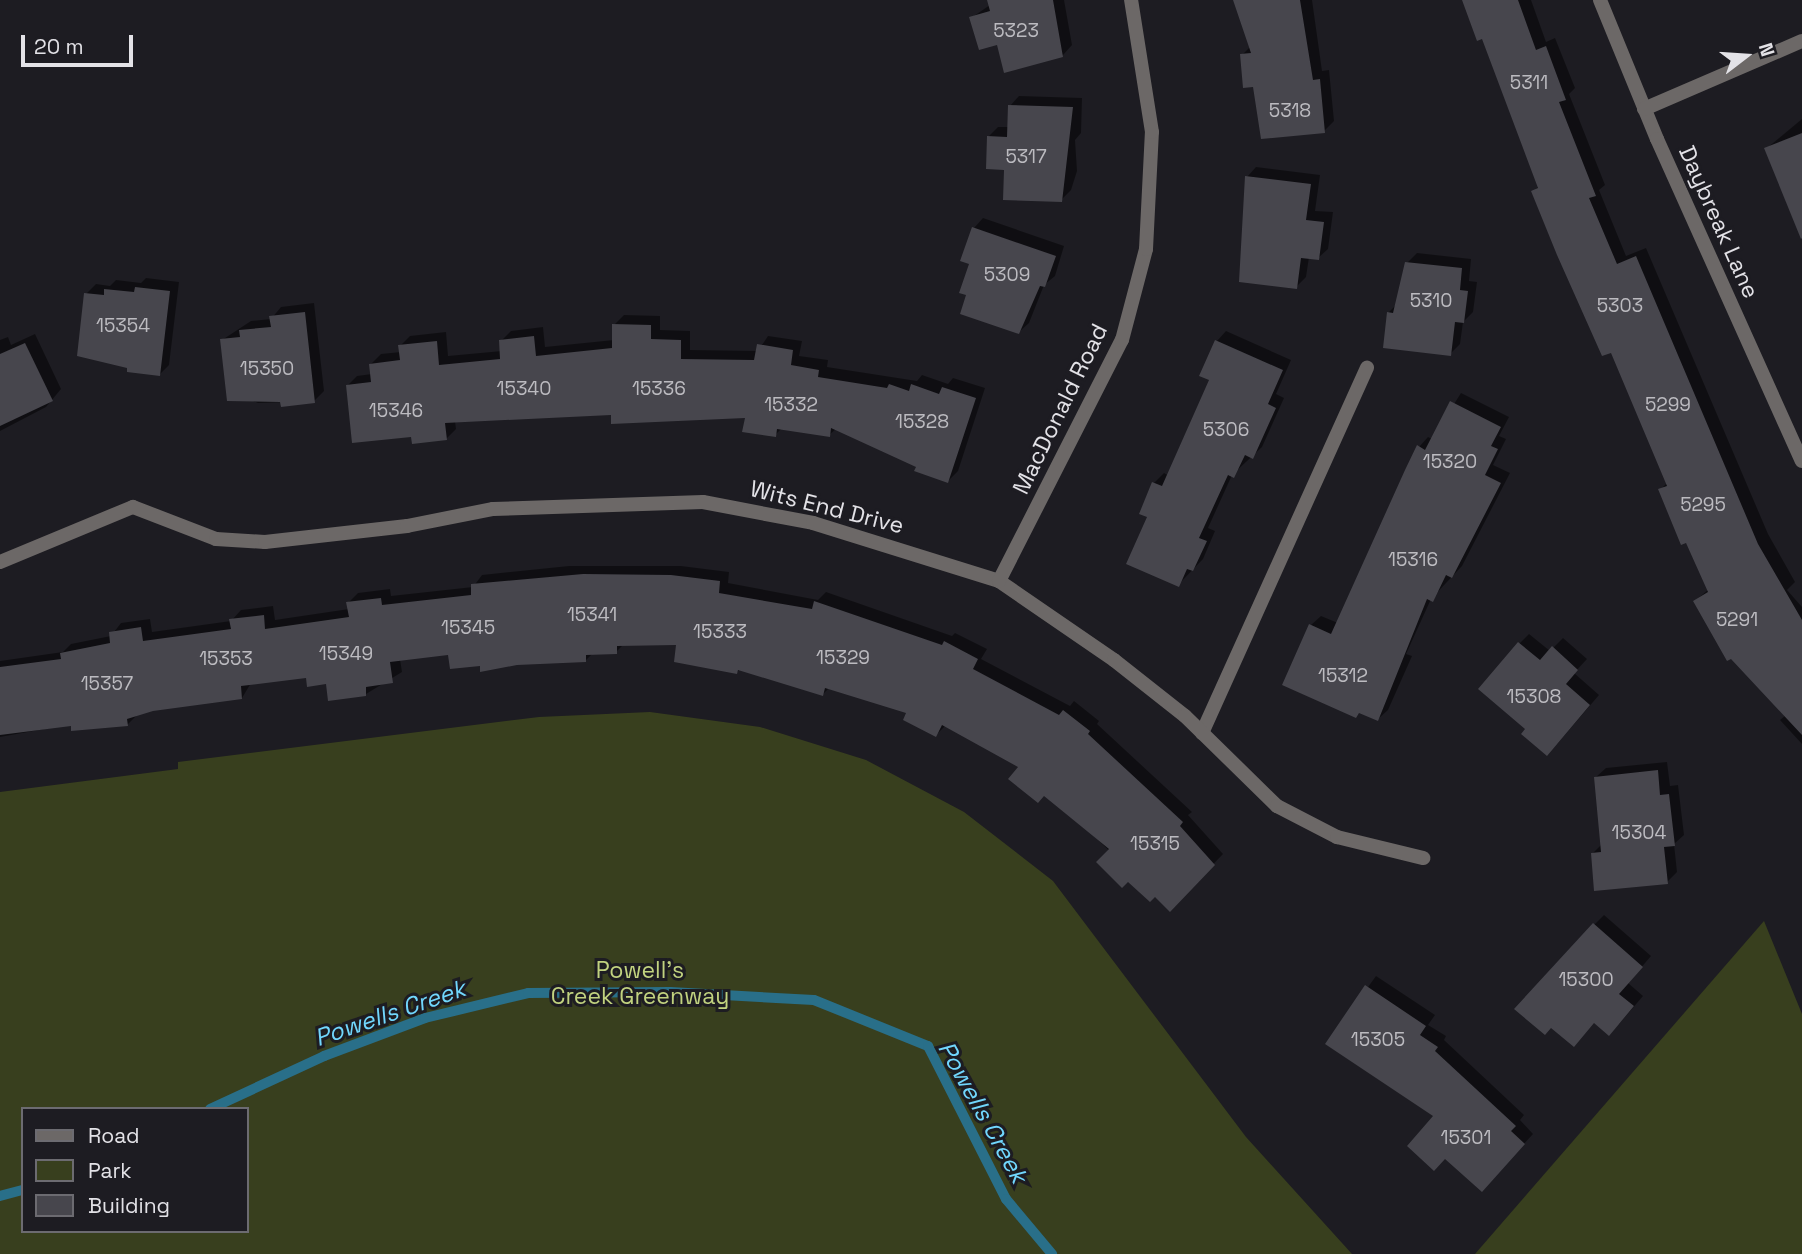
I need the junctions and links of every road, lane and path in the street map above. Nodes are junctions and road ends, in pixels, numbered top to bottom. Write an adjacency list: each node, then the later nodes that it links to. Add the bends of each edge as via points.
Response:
1 (1131, 0): 8 (street, MacDonald Road, via 1152,132 1146,249 1122,340)
2 (1600, 0): 4 (street, Daybreak Lane)
3 (1802, 41): 4 (street)
4 (1644, 109): 6 (street, Daybreak Lane)
5 (1367, 368): 9 (street)
6 (1802, 461)
7 (0, 562): 8 (street, Wits End Drive, via 133,507 216,539 265,542 407,526 493,509 703,502 813,523)
8 (999, 581): 9 (street, Wits End Drive, via 1114,660)
9 (1202, 733): 10 (street, Wits End Drive, via 1277,806 1337,837)
10 (1423, 858)

